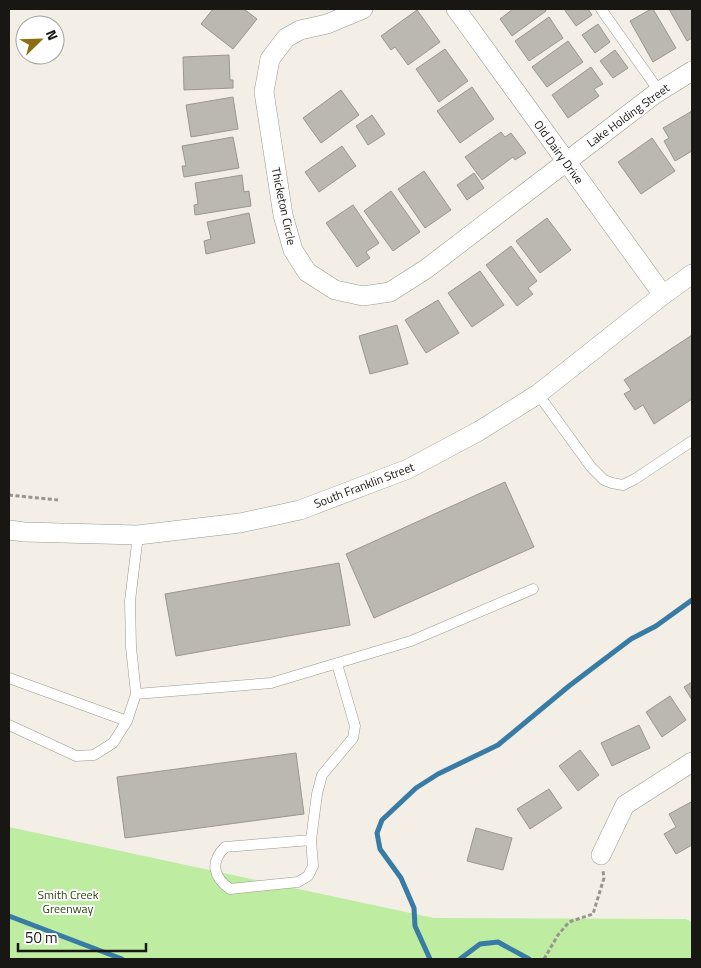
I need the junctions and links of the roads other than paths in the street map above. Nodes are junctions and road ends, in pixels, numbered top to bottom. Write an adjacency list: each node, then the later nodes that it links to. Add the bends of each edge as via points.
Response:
1 (363, 9): 6 (street, Thicketon Circle, via 327,24 300,30 286,38 270,59 264,92 276,170 293,250 307,272 336,290 363,296 390,292 441,258)
2 (456, 9): 6 (street, Old Dairy Drive)
3 (601, 9): 5 (lane)
4 (692, 71): 5 (street, Lake Holding Street)
5 (659, 91): 6 (street, Lake Holding Street)
6 (565, 161): 8 (street, Old Dairy Drive)
7 (692, 274): 8 (street, South Franklin Street)
8 (663, 295): 9 (street, South Franklin Street)
9 (538, 394): 10 (lane, via 591,467 612,483 623,485 629,482); 12 (street, South Franklin Street, via 479,431 408,469 300,510 240,523)
10 (692, 441)
11 (9, 530): 12 (street, South Franklin Street)
12 (138, 535): 16 (lane, via 130,601)
13 (533, 589): 14 (lane, via 411,641)
14 (337, 664): 16 (lane, via 272,683); 20 (lane, via 355,726 353,738 322,774)
15 (9, 678): 17 (lane)
16 (136, 694): 17 (lane)
17 (127, 721): 18 (lane, via 112,743 94,754 76,756)
18 (9, 725)
19 (692, 762): 21 (street, via 625,805)
20 (312, 840): 20 (lane, via 313,866 308,876 298,882 230,889 221,883 215,867 217,855 225,847)
21 (601, 855)

